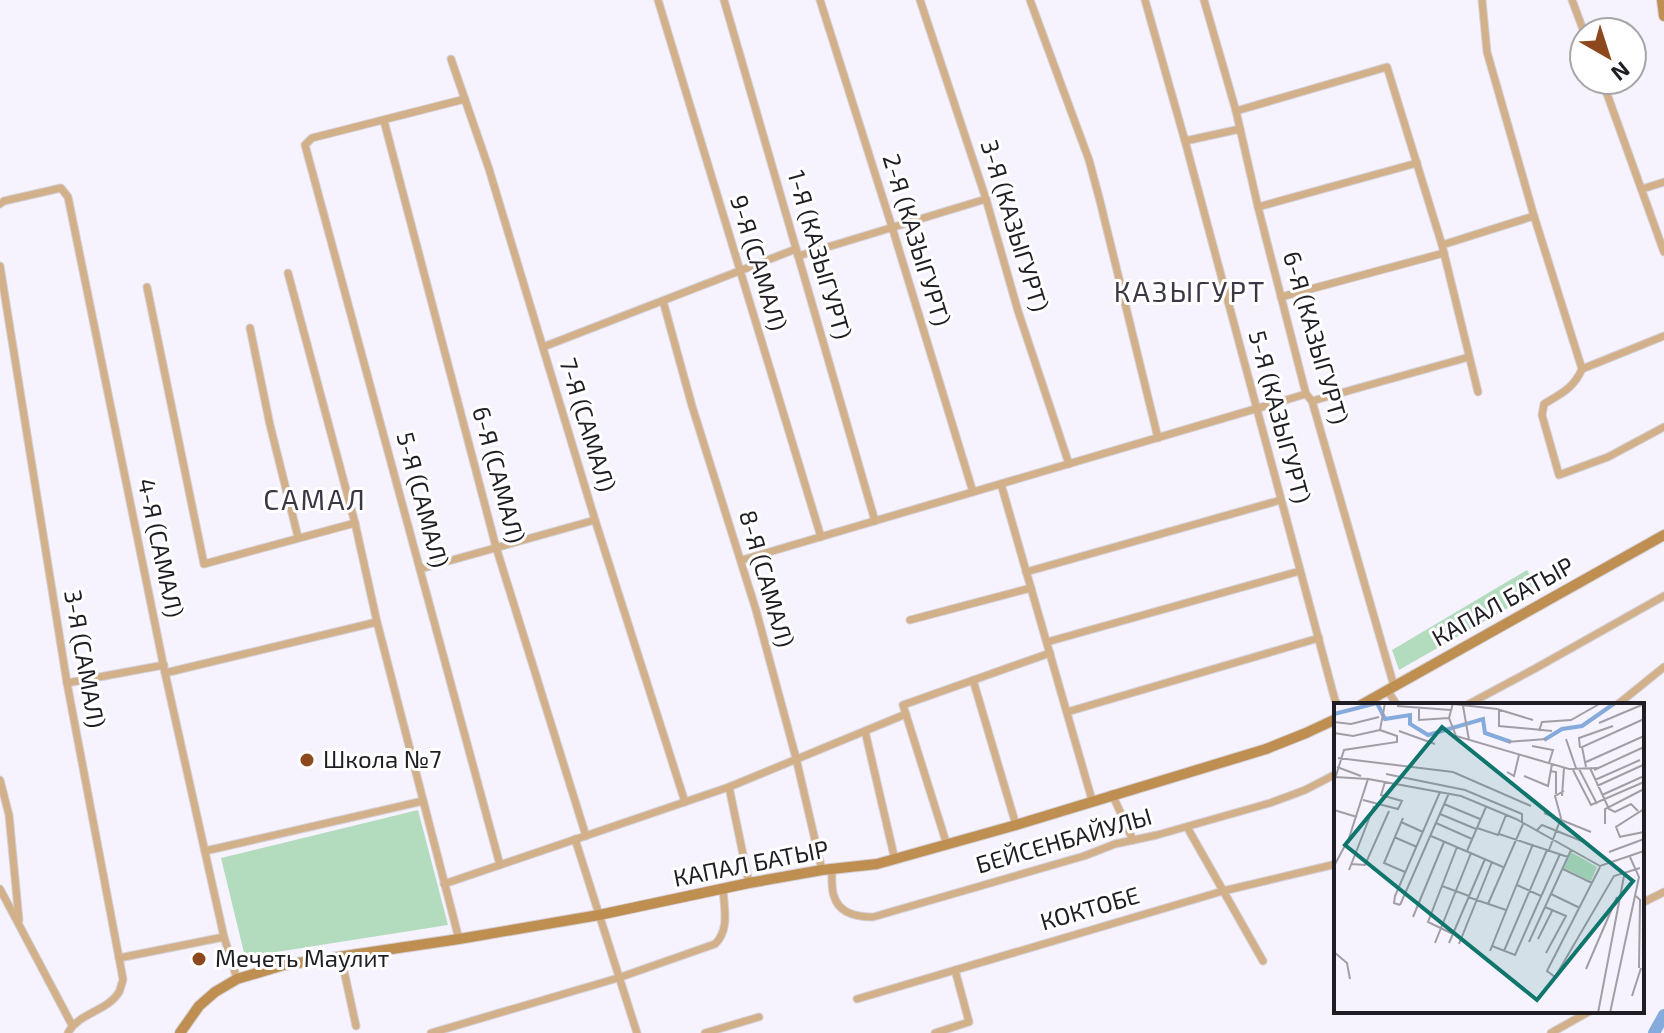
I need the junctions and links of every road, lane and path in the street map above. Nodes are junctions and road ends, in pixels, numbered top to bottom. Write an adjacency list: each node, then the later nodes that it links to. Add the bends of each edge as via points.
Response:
1 (658, 0): 30 (street, 9-Я (САМАЛ))
2 (724, 0): 28 (street, 1-Я (КАЗЫГУРТ))
3 (820, 0): 25 (street, 2-Я (КАЗЫГУРТ))
4 (920, 0): 21 (street, 3-Я (КАЗЫГУРТ))
5 (1030, 0): 44 (street, via 1093,174)
6 (1145, 0): 17 (street, 5-Я (КАЗЫГУРТ))
7 (1204, 0): 14 (street, 6-Я (КАЗЫГУРТ))
8 (1482, 0): 24 (street, via 1487,52)
9 (1662, 0): 10 (main road)
10 (1664, 16)
11 (451, 59): 13 (street, 7-Я (САМАЛ))
12 (1608, 96): 20 (street)
13 (465, 99): 15 (street); 37 (street, 7-Я (САМАЛ))
14 (1236, 111): 16 (street, 6-Я (КАЗЫГУРТ)); 18 (street, via 1387,67)
15 (384, 121): 55 (street, 6-Я (САМАЛ)); 57 (street, 5-Я (САМАЛ), via 312,138 305,145)
16 (1240, 129): 17 (street); 23 (street, 6-Я (КАЗЫГУРТ))
17 (1185, 141): 42 (street, 5-Я (КАЗЫГУРТ))
18 (1417, 163): 23 (street); 26 (street)
19 (1664, 182): 20 (street)
20 (1642, 189): 27 (street)
21 (986, 199): 25 (street); 45 (street, 3-Я (КАЗЫГУРТ))
22 (0, 204): 68 (street, 4-Я (САМАЛ), via 61,188 68,197)
23 (1258, 207): 33 (street, 6-Я (КАЗЫГУРТ))
24 (1534, 216): 26 (street); 39 (street)
25 (892, 227): 28 (street); 47 (street, 2-Я (КАЗЫГУРТ))
26 (1443, 249): 33 (street); 38 (street)
27 (1664, 252)
28 (797, 253): 30 (street); 50 (street, 1-Я (КАЗЫГУРТ))
29 (0, 266): 70 (street, 3-Я (САМАЛ))
30 (740, 271): 34 (street); 54 (street, 9-Я (САМАЛ))
31 (288, 273): 51 (street)
32 (147, 287): 53 (street, via 204,564)
33 (1281, 297): 41 (street, 6-Я (КАЗЫГУРТ))
34 (663, 301): 37 (street); 56 (street, 8-Я (САМАЛ))
35 (250, 328): 53 (street)
36 (1664, 336): 39 (street)
37 (543, 347): 49 (street, 7-Я (САМАЛ))
38 (1469, 357): 40 (street); 41 (street)
39 (1582, 369): 43 (street, via 1576,382 1544,404 1542,415 1559,475 1608,457)
40 (1478, 392)
41 (1309, 398): 42 (street); 71 (street, 6-Я (КАЗЫГУРТ))
42 (1256, 409): 44 (street); 48 (street, 5-Я (КАЗЫГУРТ))
43 (1664, 427)
44 (1158, 438): 45 (street)
45 (1069, 464): 46 (street)
46 (1001, 484): 47 (street); 59 (street)
47 (973, 492): 50 (street)
48 (1281, 500): 58 (street, 5-Я (КАЗЫГУРТ)); 59 (street)
49 (595, 520): 55 (street); 88 (street, 7-Я (САМАЛ))
50 (875, 521): 54 (street)
51 (355, 523): 53 (street); 63 (street)
52 (1664, 535): 71 (main road, КАПАЛ БАТЫР)
53 (298, 537)
54 (821, 537): 56 (street)
55 (496, 547): 57 (street); 91 (street, 6-Я (САМАЛ))
56 (742, 560): 81 (street, 8-Я (САМАЛ))
57 (420, 569): 98 (street, 5-Я (САМАЛ))
58 (1300, 571): 64 (street, 5-Я (КАЗЫГУРТ)); 65 (street)
59 (1026, 572): 60 (street)
60 (1031, 588): 62 (street); 65 (street)
61 (1664, 596): 75 (street)
62 (910, 620)
63 (377, 622): 68 (street); 87 (street)
64 (1319, 638): 72 (street, 5-Я (КАЗЫГУРТ)); 77 (street)
65 (1047, 642): 66 (street)
66 (1050, 653): 69 (street); 77 (street)
67 (1664, 667): 76 (street)
68 (164, 669): 70 (street); 95 (street, 4-Я (САМАЛ))
69 (973, 680): 78 (street, via 903,705); 89 (street)
70 (67, 683): 112 (street, 3-Я (САМАЛ))
71 (1390, 688): 73 (main road, КАПАЛ БАТЫР); 74 (street, 6-Я (КАЗЫГУРТ))
72 (1337, 703)
73 (1364, 703)
74 (1396, 703)
75 (1471, 703)
76 (1619, 703)
77 (1067, 712): 86 (street)
78 (906, 714): 80 (street); 94 (street)
79 (1334, 720): 85 (main road, КАПАЛ БАТЫР, via 1266,749)
80 (865, 731): 81 (street); 96 (street)
81 (796, 758): 84 (street); 99 (street, 8-Я (САМАЛ))
82 (1334, 775): 90 (street, БЕЙСЕНБАЙУЛЫ, via 1270,803)
83 (0, 780): 108 (street, via 9,815)
84 (729, 787): 88 (street); 100 (street)
85 (1112, 794): 86 (main road, КАПАЛ БАТЫР); 93 (street)
86 (1092, 800): 89 (main road, КАПАЛ БАТЫР)
87 (423, 801): 95 (street); 101 (street)
88 (685, 802): 91 (street)
89 (1016, 825): 94 (main road, КАПАЛ БАТЫР)
90 (1187, 827): 93 (street, БЕЙСЕНБАЙУЛЫ); 104 (street)
91 (586, 836): 92 (street)
92 (575, 839): 98 (street); 107 (street)
93 (1133, 840): 99 (street, БЕЙСЕНБАЙУЛЫ, via 873,917 855,917 842,909)
94 (947, 845): 96 (main road, КАПАЛ БАТЫР)
95 (205, 851): 109 (street, 4-Я (САМАЛ))
96 (895, 860): 99 (main road, КАПАЛ БАТЫР)
97 (1334, 864): 104 (street, КОКТОБЕ)
98 (500, 865): 101 (street)
99 (827, 869): 100 (main road, КАПАЛ БАТЫР)
100 (749, 883): 102 (main road, КАПАЛ БАТЫР)
101 (444, 884): 110 (street)
102 (723, 888): 107 (main road, КАПАЛ БАТЫР); 115 (street, via 722,938)
103 (0, 889): 108 (street)
104 (1223, 891): 113 (street); 114 (street, КОКТОБЕ)
105 (1664, 892): 106 (street)
106 (1644, 902)
107 (599, 915): 110 (main road, КАПАЛ БАТЫР); 115 (street)
108 (19, 924): 121 (street)
109 (224, 937): 112 (street); 116 (street, 4-Я (САМАЛ))
110 (459, 939): 111 (main road, КАПАЛ БАТЫР)
111 (341, 957): 116 (main road, КАПАЛ БАТЫР); 120 (street)
112 (119, 958): 121 (street, 3-Я (САМАЛ), via 119,991)
113 (1263, 961)
114 (955, 970): 117 (street, КОКТОБЕ); 126 (street, via 969,1022)
115 (618, 978): 123 (street); 124 (street)
116 (237, 979): 122 (main road, КАПАЛ БАТЫР, via 199,1006)
117 (857, 999)
118 (1586, 1013): 127 (street)
119 (759, 1017): 125 (street)
120 (356, 1026)
121 (70, 1029)
122 (180, 1033)
123 (431, 1033)
124 (637, 1033)
125 (705, 1033)
126 (935, 1033)
127 (1551, 1033)

